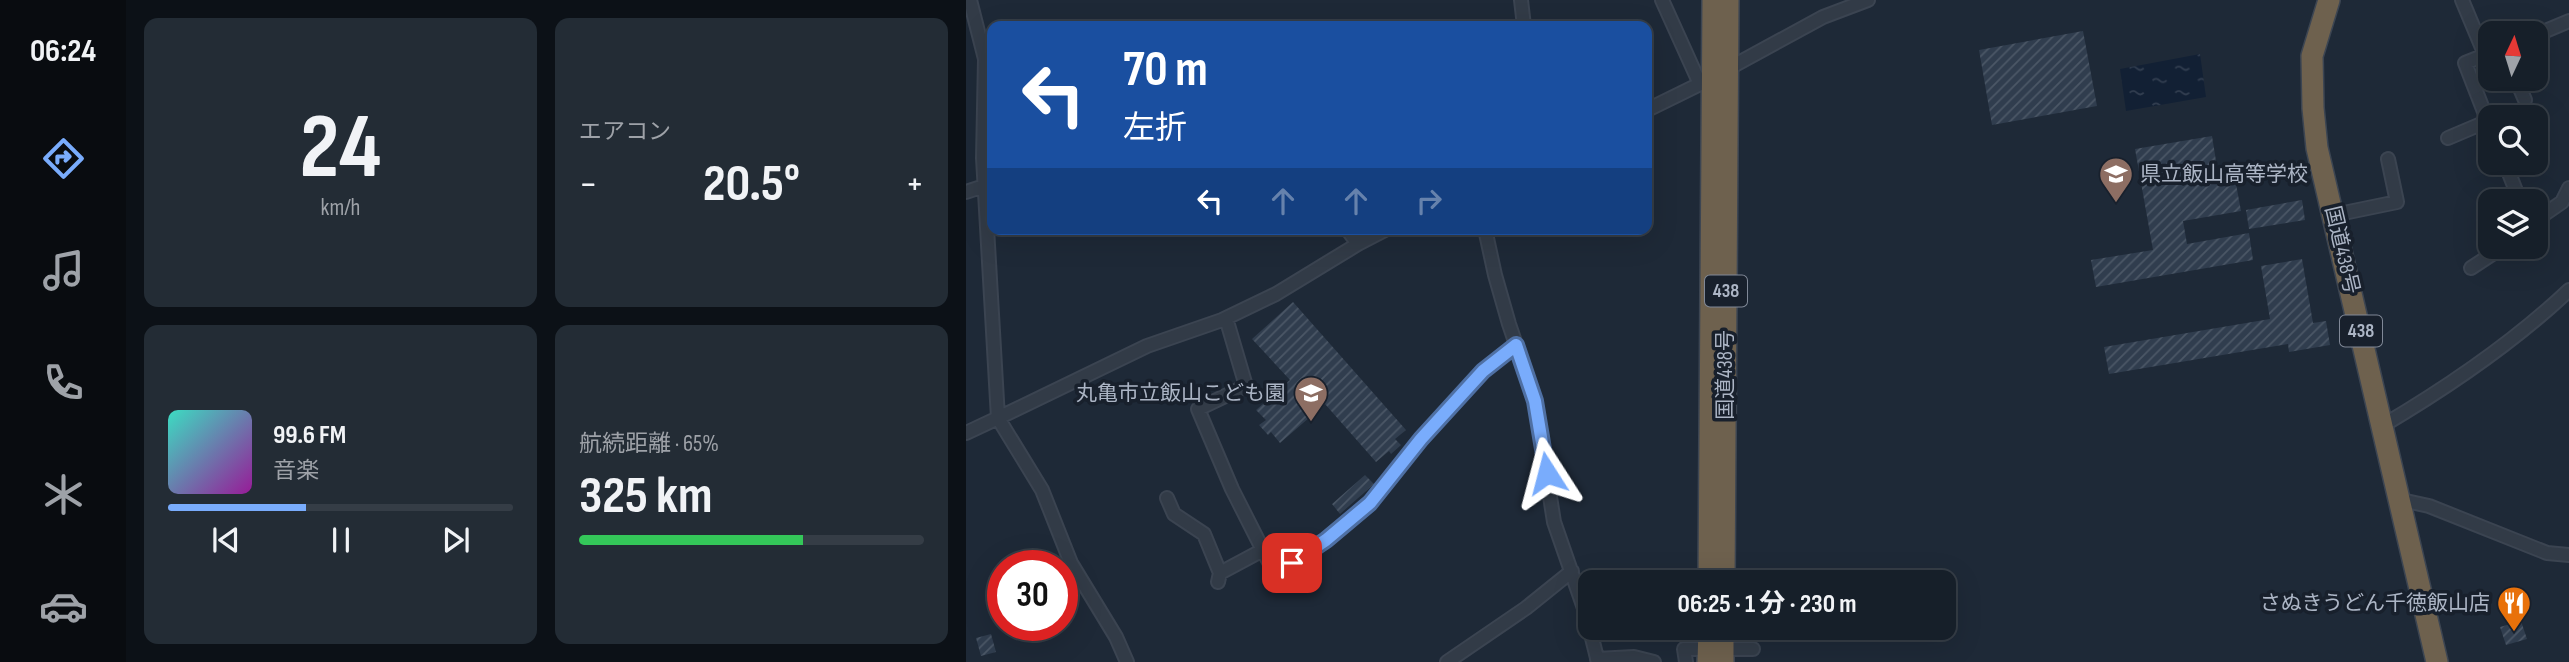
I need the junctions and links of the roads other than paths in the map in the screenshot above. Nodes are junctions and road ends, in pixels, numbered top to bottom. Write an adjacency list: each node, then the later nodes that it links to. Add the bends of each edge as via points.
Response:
1 (970, 0): 22 (street, via 985,59)
2 (1521, 0): 9 (street)
3 (1662, 0): 14 (street)
4 (1713, 0): 14 (highway, 国道438号 / 438)
5 (1728, 0): 14 (highway, 国道438号 / 438)
6 (1868, 0): 14 (street, via 1823,17)
7 (2329, 0): 26 (highway, 国道438号 / 438, via 2312,56 2313,108 2317,148)
8 (2462, 0): 12 (street)
9 (1523, 21)
10 (2569, 21): 11 (street)
11 (2548, 30)
12 (2478, 33)
13 (2478, 58): 17 (street, via 2465,63)
14 (1713, 77): 18 (street); 43 (highway, 国道438号 / 438); 44 (highway, 国道438号 / 438)
15 (2521, 91): 16 (street)
16 (2525, 100)
17 (2482, 105)
18 (1652, 108)
19 (2478, 128): 20 (street)
20 (2448, 138)
21 (2388, 159): 26 (street, via 2397,202)
22 (984, 186): 24 (street); 36 (street)
23 (2569, 187): 25 (street, via 2562,202)
24 (966, 192)
25 (2548, 212)
26 (2334, 215): 37 (highway, 国道438号 / 438)
27 (1351, 235): 30 (street)
28 (1376, 235): 30 (street)
29 (1486, 235): 35 (street)
30 (1358, 244): 34 (street, via 1276,294)
31 (2485, 259): 32 (street)
32 (2472, 268)
33 (2569, 290): 37 (street, via 2540,318 2451,384)
34 (1226, 318): 36 (street, via 1147,346); 41 (street, via 1246,386 1198,410)
35 (1516, 345): 41 (street, via 1465,390 1370,503 1326,540 1275,574); 45 (street, via 1535,401 1554,522)
36 (998, 418): 38 (street); 49 (street, via 1042,490 1071,563)
37 (2382, 426): 40 (highway, 国道438号 / 438)
38 (966, 433)
39 (1167, 498): 41 (street, via 1174,514 1204,534 1219,578)
40 (2399, 501): 42 (street, via 2429,506 2547,553); 53 (highway, 国道438号 / 438)
41 (1263, 550)
42 (2569, 555)
43 (1709, 570)
44 (1724, 570)
45 (1572, 571): 48 (street); 50 (street)
46 (1716, 646): 47 (street); 52 (street, via 1685,649)
47 (1753, 649)
48 (1597, 661): 51 (street, via 1634,657)
49 (1127, 662)
50 (1447, 662)
51 (1654, 662)
52 (1686, 662)
53 (2437, 662)

